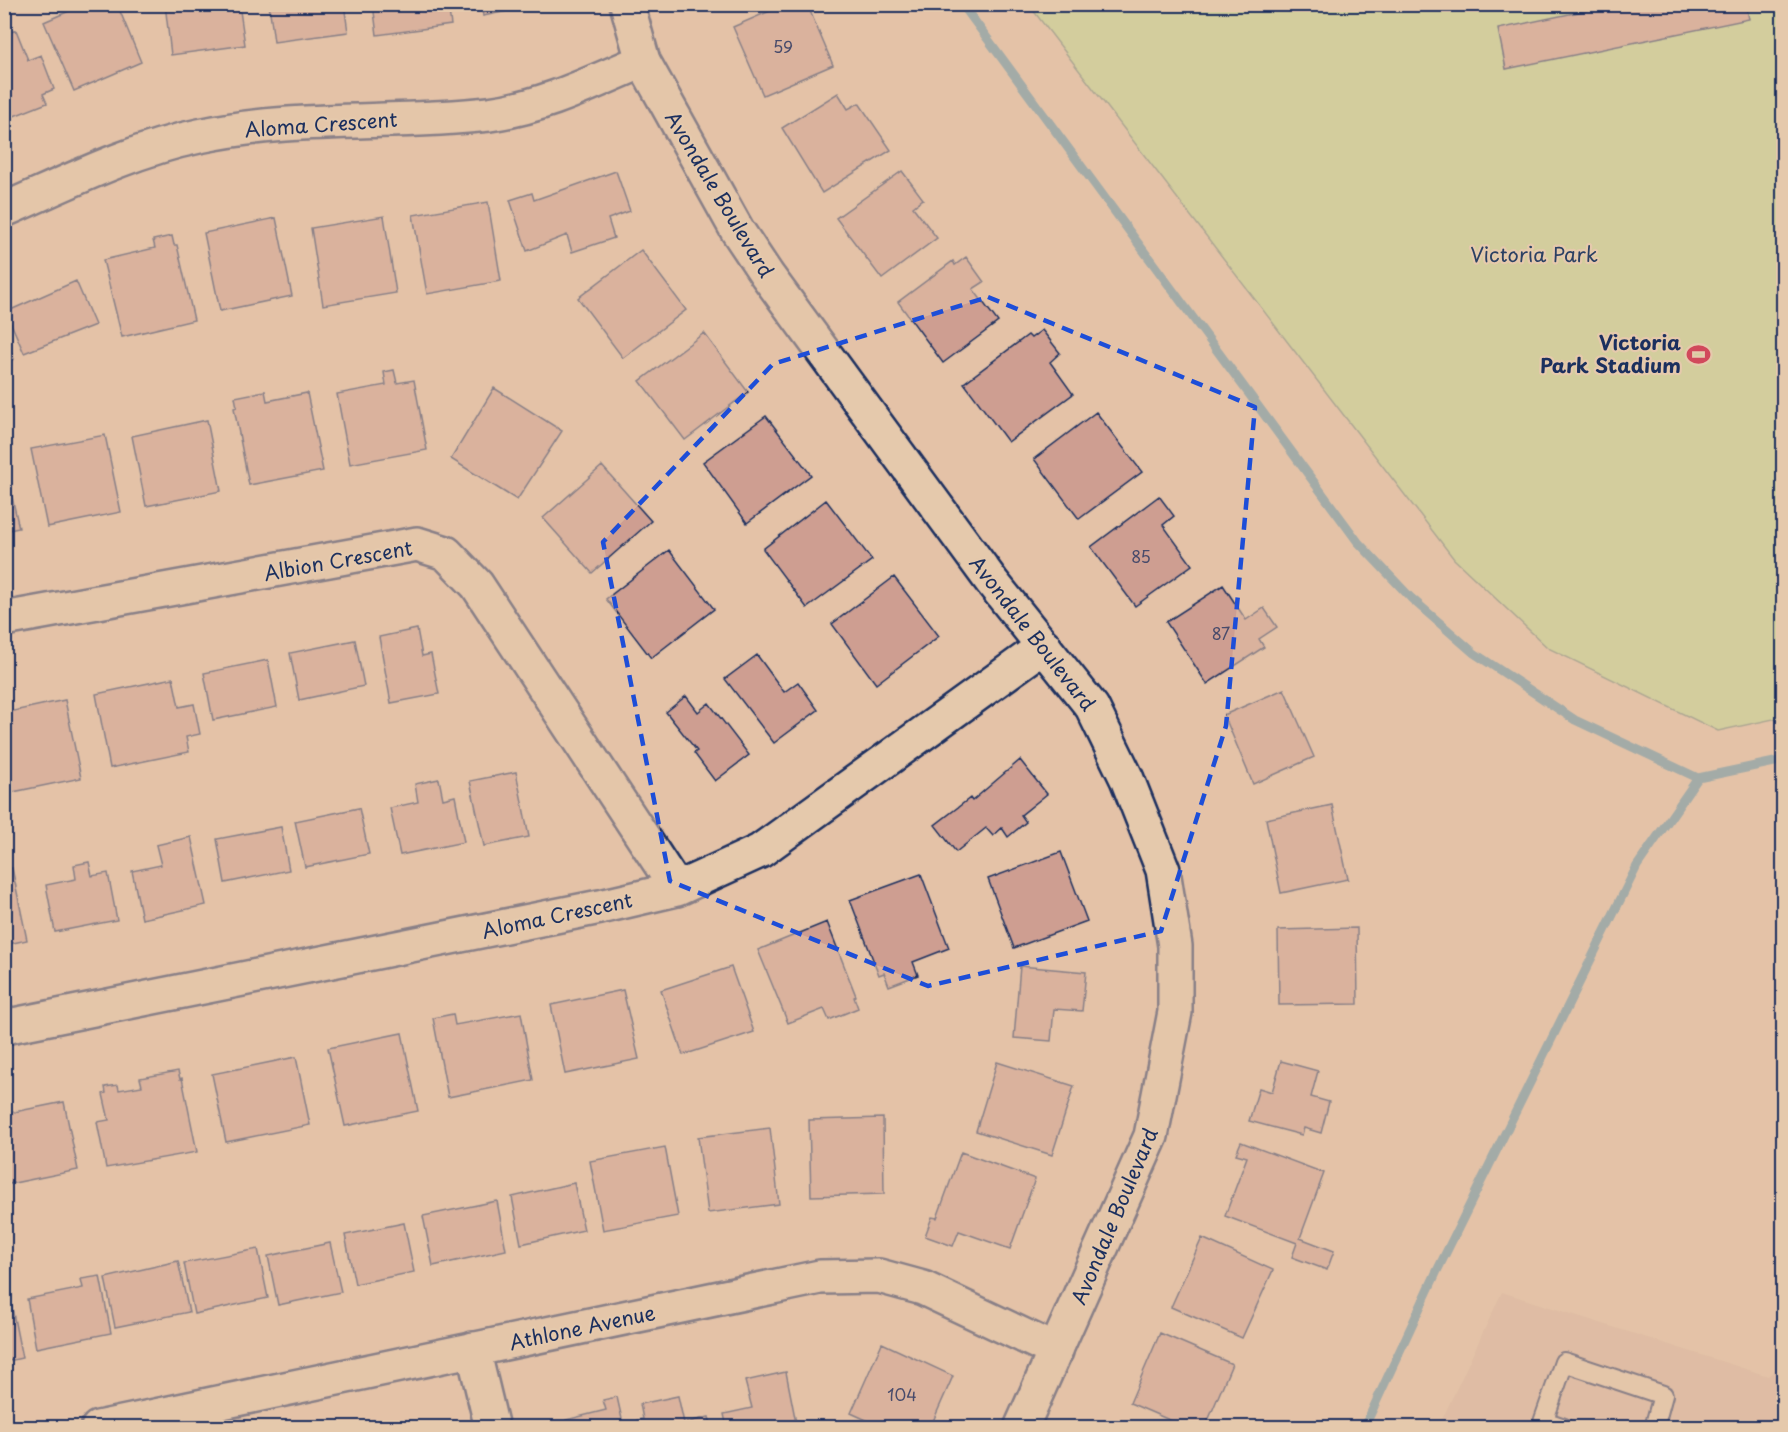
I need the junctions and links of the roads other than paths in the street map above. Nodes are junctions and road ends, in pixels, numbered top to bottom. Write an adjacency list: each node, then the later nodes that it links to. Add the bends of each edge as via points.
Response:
1 (627, 4): 2 (street, Avondale Boulevard)
2 (643, 61): 3 (street, Aloma Crescent, via 543,103 490,114 285,122 200,136 143,150); 5 (street, Avondale Boulevard, via 737,230 767,275 992,582)
3 (4, 210)
4 (4, 619): 6 (street, Albion Crescent, via 417,544 446,553 477,585)
5 (1044, 646): 6 (street, Aloma Crescent, via 760,851); 9 (street, Avondale Boulevard, via 1092,707 1127,779 1163,870 1175,946 1175,1012 1151,1136)
6 (677, 889): 7 (street, Aloma Crescent)
7 (4, 1027)
8 (473, 1349): 9 (street, Athlone Avenue, via 820,1277 879,1276 923,1288); 11 (street, Athlone Avenue); 12 (street)
9 (1056, 1351): 13 (street, Avondale Boulevard)
10 (1542, 1424): 14 (lane); 15 (lane, via 1564,1362 1663,1395)
11 (98, 1428)
12 (492, 1428)
13 (1021, 1428)
14 (1564, 1428)
15 (1654, 1428)

